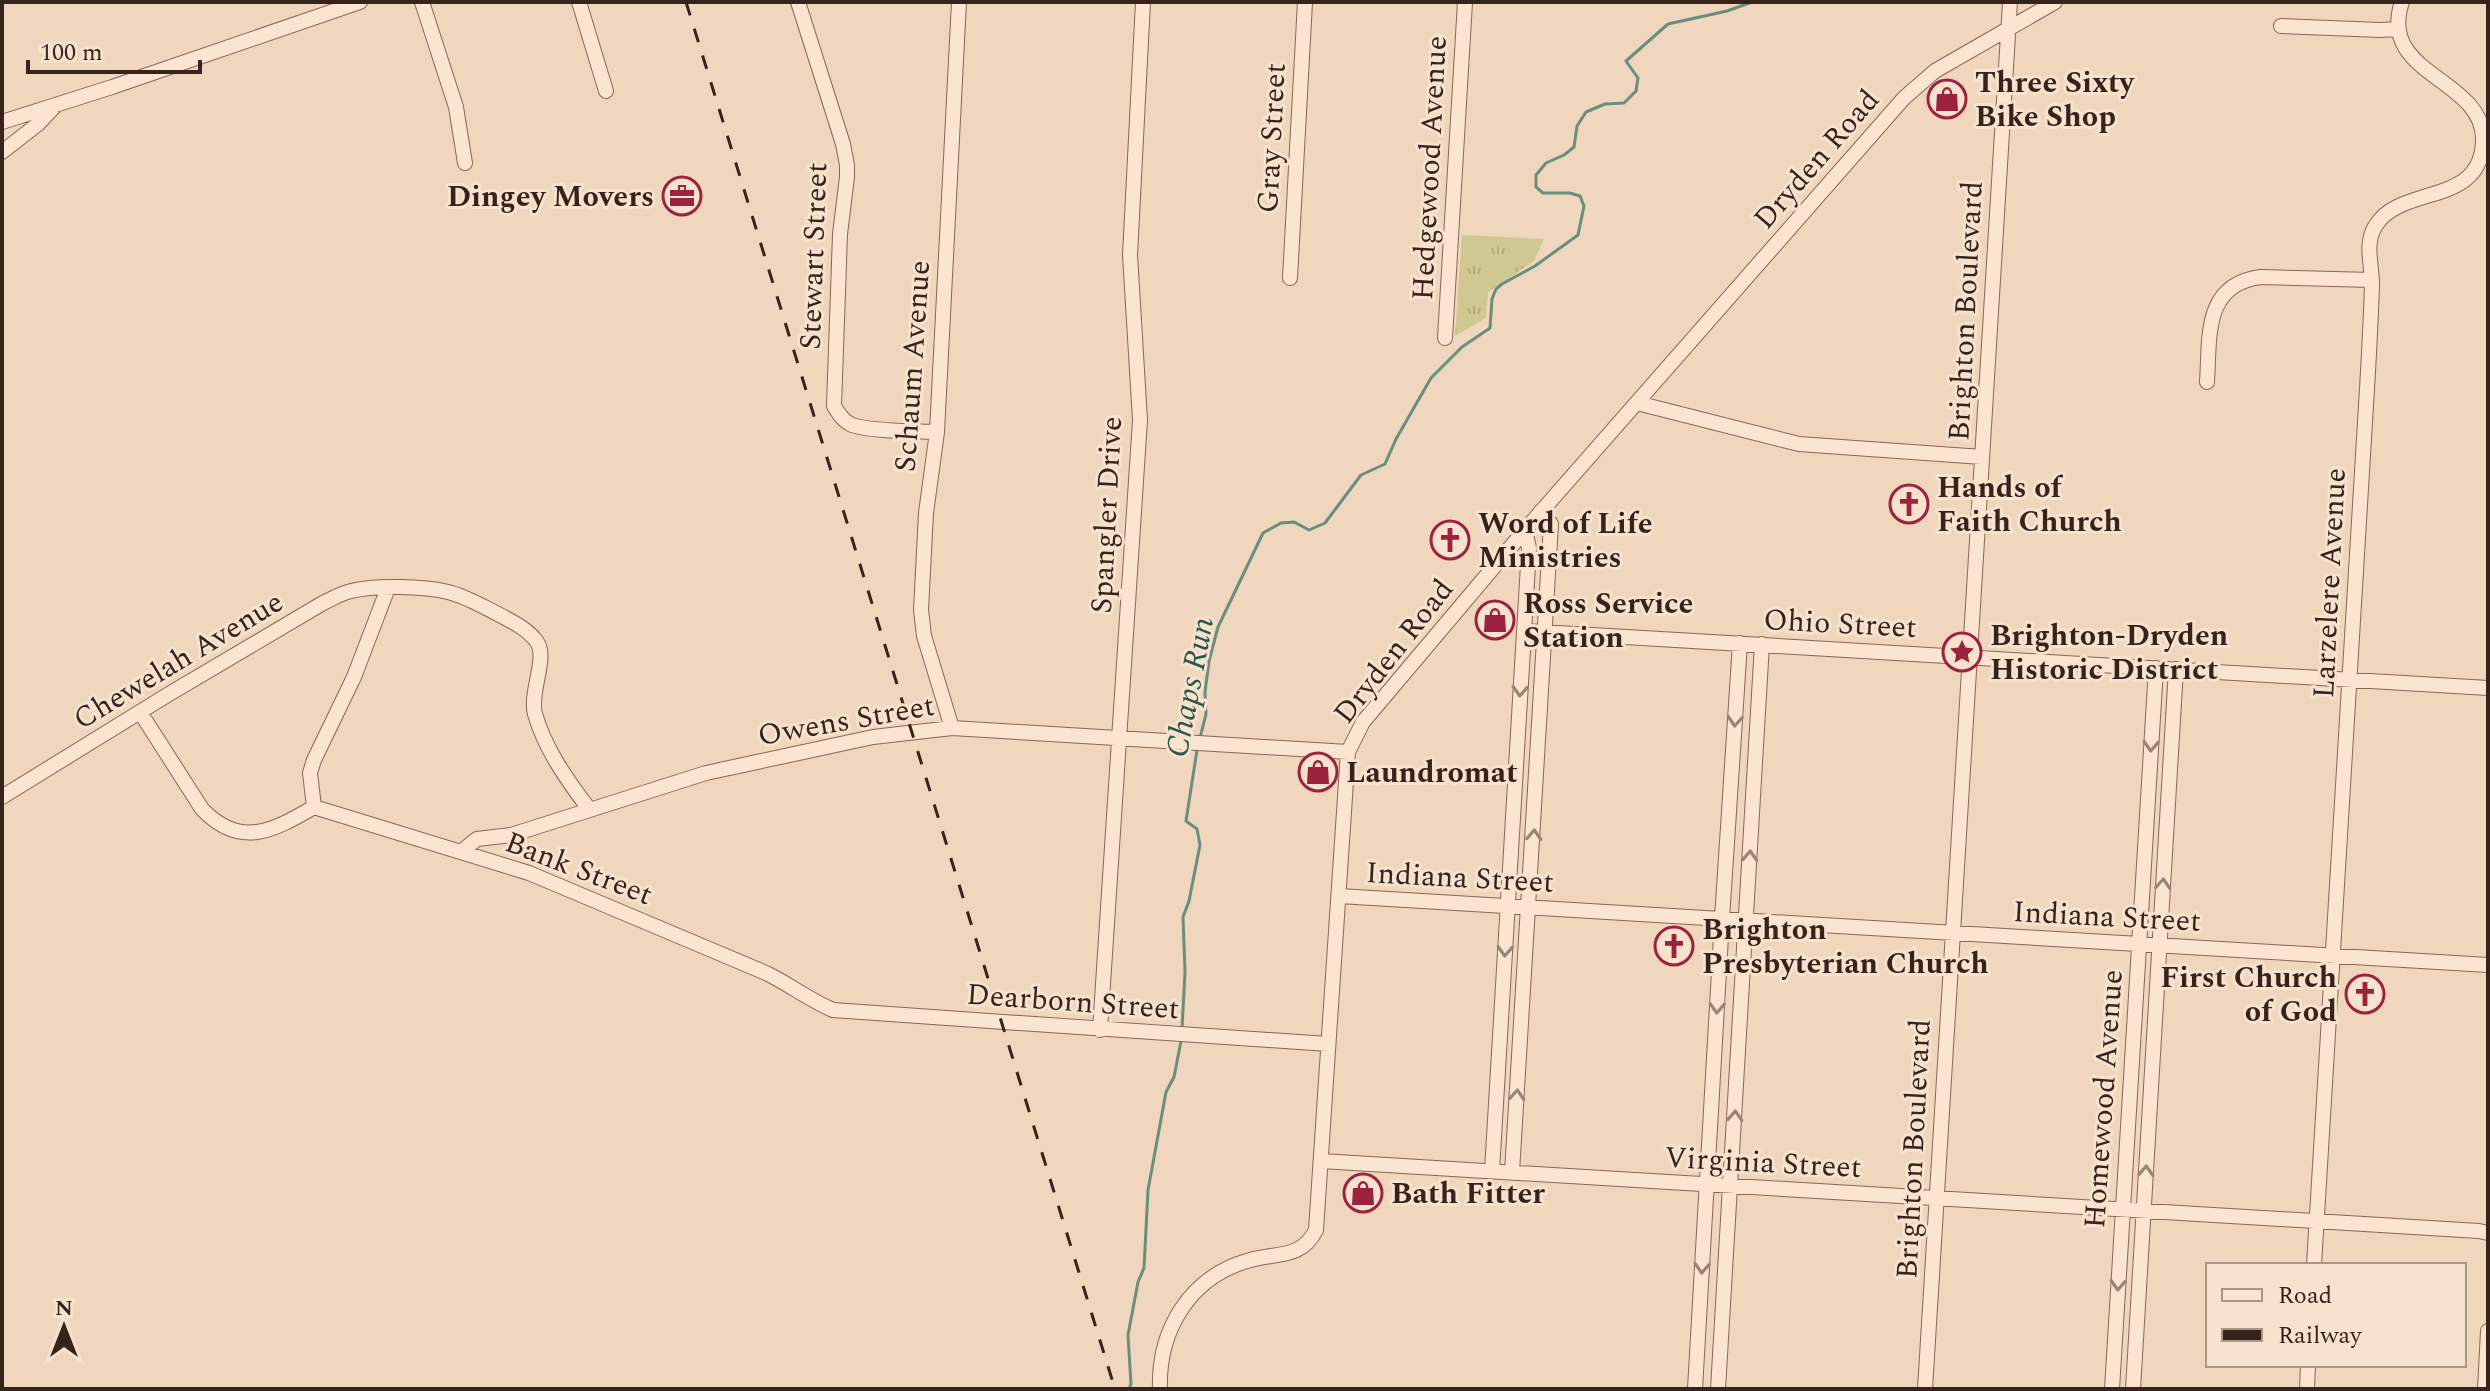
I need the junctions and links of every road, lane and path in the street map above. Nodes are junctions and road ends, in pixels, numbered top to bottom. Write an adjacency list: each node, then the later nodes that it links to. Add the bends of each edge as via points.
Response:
1 (360, 2): 16 (street)
2 (422, 2): 19 (street, via 456,107)
3 (579, 2): 15 (street)
4 (798, 2): 25 (street, Stewart Street, via 847,165 834,406 844,420 866,428)
5 (959, 2): 25 (street, Schaum Avenue)
6 (1143, 2): 41 (street, Spangler Drive, via 1130,255 1140,420)
7 (1305, 2): 20 (street, Gray Street)
8 (1465, 2): 22 (street, Hedgewood Avenue)
9 (2010, 2): 13 (street, Brighton Boulevard)
10 (2055, 2): 13 (street, Dryden Road)
11 (2402, 2): 14 (street)
12 (2281, 26): 14 (street)
13 (2008, 28): 24 (street, Dryden Road, via 1916,85); 26 (street, Brighton Boulevard)
14 (2398, 29): 21 (street, Larzelere Avenue, via 2412,57 2470,105 2483,138 2481,156 2464,180 2399,205 2374,227)
15 (606, 91)
16 (56, 105): 17 (street); 18 (street)
17 (2, 122)
18 (2, 152)
19 (465, 163)
20 (1290, 278)
21 (2372, 280): 23 (street, via 2260,277 2230,287 2220,297 2211,323); 37 (street, Larzelere Avenue)
22 (1445, 338)
23 (2207, 382)
24 (1637, 403): 26 (street, via 1799,444); 27 (street, Dryden Road)
25 (937, 432): 40 (street, Schaum Avenue, via 921,610)
26 (1982, 457): 34 (street, Brighton Boulevard)
27 (1541, 511): 28 (street, Dryden Road); 31 (street, via 1551,523)
28 (1525, 530): 30 (street, via 1529,548); 42 (street, Dryden Road, via 1363,722)
29 (388, 588): 39 (street, Chewelah Avenue, via 348,591 323,603); 44 (street, via 314,760); 45 (street, Chewelah Avenue, via 430,589 467,598 524,629 538,644 534,712 560,767)
30 (1524, 631): 31 (street, Ohio Street); 48 (street, one-way to 48)
31 (1546, 632): 32 (street, Ohio Street); 49 (street, one-way to 31)
32 (1740, 643): 33 (street, Ohio Street); 50 (street, one-way to 50)
33 (1762, 644): 34 (street, Ohio Street); 51 (street, one-way to 33)
34 (1970, 656): 35 (street, Ohio Street); 52 (street, Brighton Boulevard)
35 (2156, 668): 36 (street, Ohio Street); 53 (street, Homewood Avenue, one-way to 53)
36 (2176, 669): 37 (street, Ohio Street); 54 (street, Homewood Avenue, one-way to 36)
37 (2350, 680): 38 (street, Ohio Street); 55 (street, Larzelere Avenue)
38 (2488, 688)
39 (140, 712): 43 (street, Chewelah Avenue); 44 (street, via 202,809 227,830 255,833)
40 (952, 728): 41 (street, Owens Street); 45 (street, Owens Street, via 873,737 737,766)
41 (1118, 739): 42 (street, Owens Street); 58 (street, Spangler Drive)
42 (1348, 752): 47 (street, Dryden Road)
43 (2, 797)
44 (314, 807): 46 (street, Bank Street)
45 (589, 809): 46 (street, Owens Street, via 511,835 477,839)
46 (462, 851): 57 (street, Bank Street, via 590,897 766,973)
47 (1339, 896): 48 (street, Indiana Street); 59 (street, Dryden Road)
48 (1507, 906): 49 (street, Indiana Street); 61 (street, one-way to 61)
49 (1529, 907): 50 (street, Indiana Street); 62 (street, one-way to 49)
50 (1722, 919): 51 (street, Indiana Street); 63 (street, one-way to 63)
51 (1746, 920): 52 (street, Indiana Street); 64 (street, one-way to 51)
52 (1953, 933): 53 (street, Indiana Street); 65 (street, Brighton Boulevard)
53 (2139, 944): 54 (street, Indiana Street); 66 (street, Homewood Avenue)
54 (2159, 945): 55 (street, Indiana Street); 67 (street, Homewood Avenue, one-way to 54)
55 (2332, 956): 56 (street, Indiana Street); 68 (street, Larzelere Avenue)
56 (2488, 965)
57 (816, 1003): 58 (street, Dearborn Street, via 833,1010)
58 (1100, 1030): 59 (street, Dearborn Street)
59 (1328, 1044): 60 (street, Dryden Road)
60 (1321, 1161): 61 (street, Virginia Street); 73 (street, Dryden Road, via 1319,1214 1311,1239 1296,1251 1250,1260 1205,1281 1167,1335)
61 (1492, 1171): 62 (street, Virginia Street)
62 (1512, 1172): 63 (street, Virginia Street)
63 (1707, 1185): 64 (street, Virginia Street); 74 (street, one-way to 74)
64 (1730, 1187): 65 (street, Virginia Street); 75 (street)
65 (1937, 1198): 66 (street, Virginia Street); 76 (street, Brighton Boulevard)
66 (2122, 1208): 67 (street, Virginia Street); 77 (street, Homewood Avenue, one-way to 77)
67 (2144, 1210): 68 (street, Virginia Street); 78 (street, Homewood Avenue)
68 (2317, 1221): 69 (street, Virginia Street); 70 (street, Larzelere Avenue)
69 (2488, 1233)
70 (2314, 1263)
71 (2488, 1331): 80 (street)
72 (2308, 1367): 79 (street)
73 (1160, 1389)
74 (1695, 1389)
75 (1718, 1389)
76 (1925, 1389)
77 (2112, 1389)
78 (2133, 1389)
79 (2307, 1389)
80 (2485, 1389)

